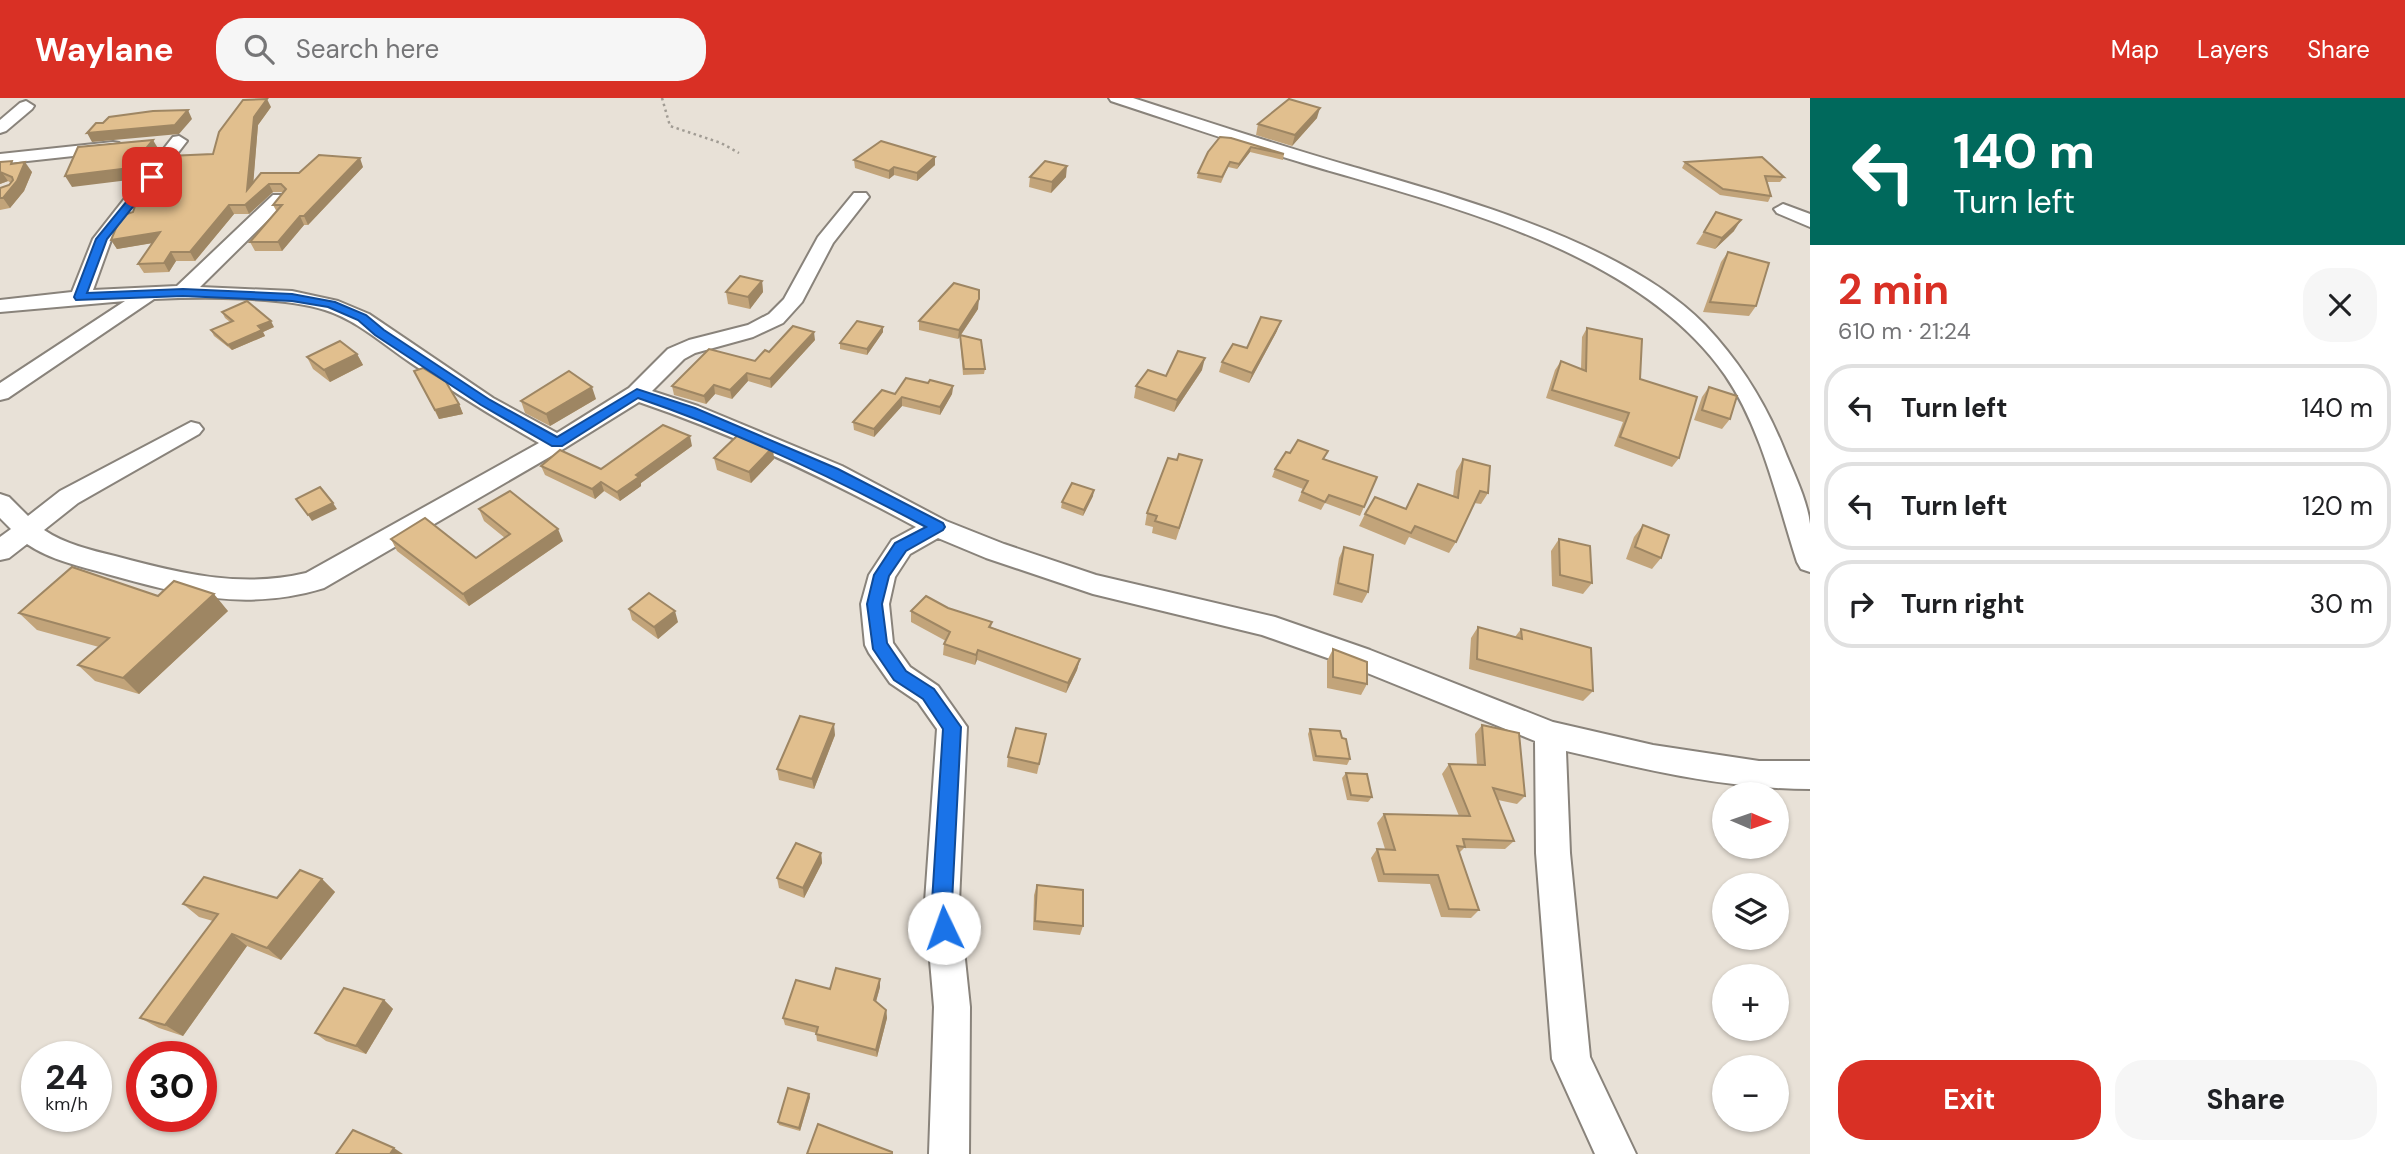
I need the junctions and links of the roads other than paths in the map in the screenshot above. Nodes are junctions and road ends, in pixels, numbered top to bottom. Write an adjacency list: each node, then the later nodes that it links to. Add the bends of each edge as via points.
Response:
1 (1117, 98): 23 (street, via 1503,220 1612,268 1649,290 1704,335 1748,396)
2 (26, 106): 3 (street)
3 (0, 128)
4 (156, 143): 13 (street, via 179,141 102,239)
5 (133, 145): 6 (street)
6 (0, 159)
7 (860, 197): 16 (street, via 822,245 784,313 765,325 687,348)
8 (279, 198): 11 (street)
9 (1783, 209): 10 (street)
10 (1810, 221)
11 (183, 292): 12 (street); 18 (street, via 292,297 352,312 485,402)
12 (151, 293): 13 (street); 15 (street)
13 (80, 297): 14 (street)
14 (0, 306)
15 (0, 393)
16 (637, 393): 18 (street); 20 (street, via 833,472)
17 (191, 429): 21 (street, via 69,497)
18 (557, 443): 21 (street, via 344,566 286,590 257,592 179,584 49,545)
19 (0, 503): 21 (street)
20 (937, 527): 24 (street, via 1093,584 1265,625); 26 (street, via 901,547 881,575 875,604 879,645 900,675 929,694 952,727 942,902 952,1007)
21 (25, 529): 22 (street)
22 (0, 551)
23 (1810, 562)
24 (1550, 734): 25 (street, via 1732,771); 27 (street, via 1553,853 1571,1059)
25 (1810, 775)
26 (948, 1154)
27 (1616, 1154)

